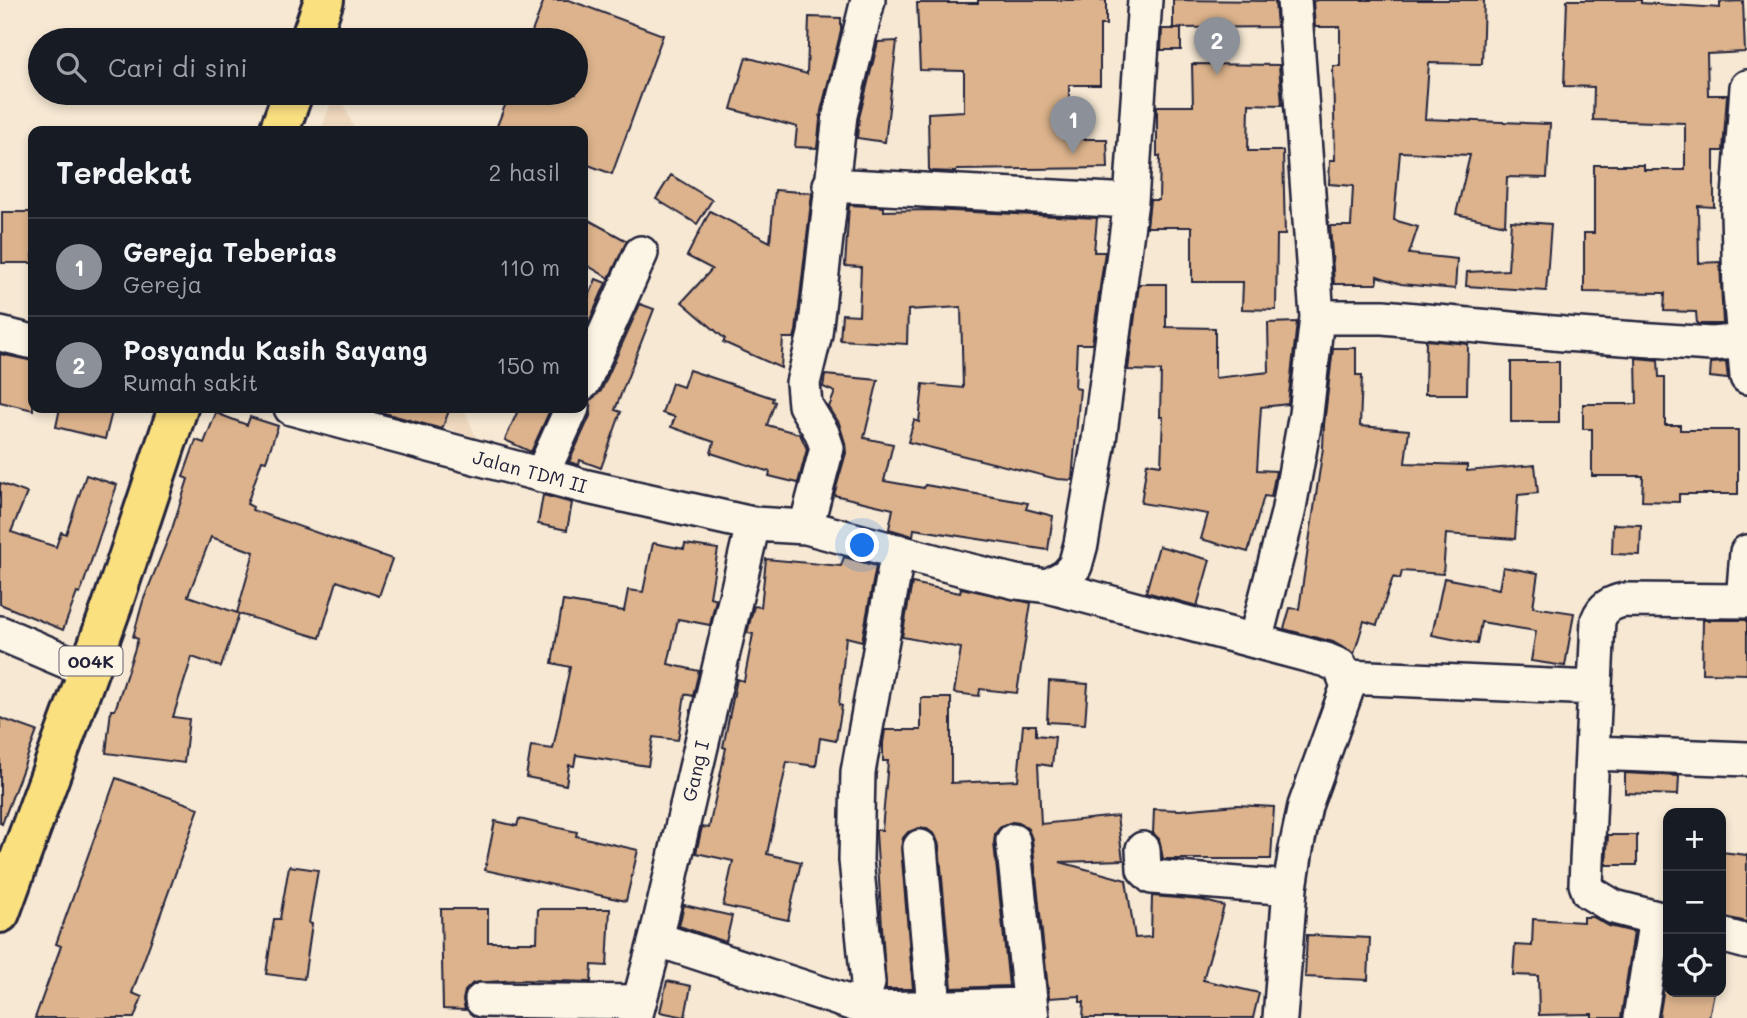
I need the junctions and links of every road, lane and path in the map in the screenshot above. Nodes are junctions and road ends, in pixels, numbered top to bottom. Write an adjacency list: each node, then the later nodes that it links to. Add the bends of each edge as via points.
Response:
1 (324, 0): 5 (main road)
2 (868, 0): 9 (street, via 839,115)
3 (1144, 0): 10 (street)
4 (1294, 0): 12 (street)
5 (314, 28)
6 (1747, 87): 15 (street, via 1738,211)
7 (289, 105): 8 (main road)
8 (281, 126)
9 (831, 185): 10 (street); 23 (street, via 815,334 803,383 805,405 827,448)
10 (1131, 201): 26 (street, via 1081,544 1075,566)
11 (641, 253): 16 (street)
12 (1317, 317): 15 (street, via 1382,317 1711,344); 29 (street, via 1288,513)
13 (0, 334): 14 (street)
14 (28, 341)
15 (1746, 341): 17 (street)
16 (588, 372)
17 (1747, 377)
18 (176, 413): 30 (main road, 004K)
19 (310, 413): 21 (street, Jalan TDM II)
20 (570, 413): 21 (street)
21 (542, 474): 22 (street, Jalan TDM II)
22 (762, 525): 23 (street, Jalan TDM II); 42 (street, Gang I)
23 (806, 527): 24 (street, Jalan TDM II)
24 (898, 551): 26 (street, Jalan TDM II); 45 (street, via 859,772 856,860 868,983)
25 (1747, 552): 27 (street)
26 (1048, 586): 29 (street, Jalan TDM II)
27 (1745, 601): 32 (street, via 1611,603 1598,620)
28 (0, 633): 30 (street)
29 (1255, 641): 31 (street, Jalan TDM II, via 1326,660 1340,666)
30 (87, 670): 39 (main road, 004K)
31 (1346, 677): 32 (street); 38 (street, via 1348,687 1306,806)
32 (1595, 688): 33 (street)
33 (1594, 752): 34 (street); 40 (street, via 1589,892 1614,907)
34 (1747, 759)
35 (1013, 841): 48 (street)
36 (920, 847): 47 (street)
37 (1143, 849): 38 (street, via 1144,869 1152,877)
38 (1290, 888): 49 (street)
39 (0, 913)
40 (1662, 919): 50 (street)
41 (1726, 936): 43 (street)
42 (656, 939): 45 (street); 46 (street, Gang I)
43 (1747, 942)
44 (482, 1000): 46 (street)
45 (857, 1005): 47 (street)
46 (637, 1010)
47 (934, 1012): 48 (street)
48 (1031, 1012)
49 (1279, 1018)
50 (1640, 1018)

